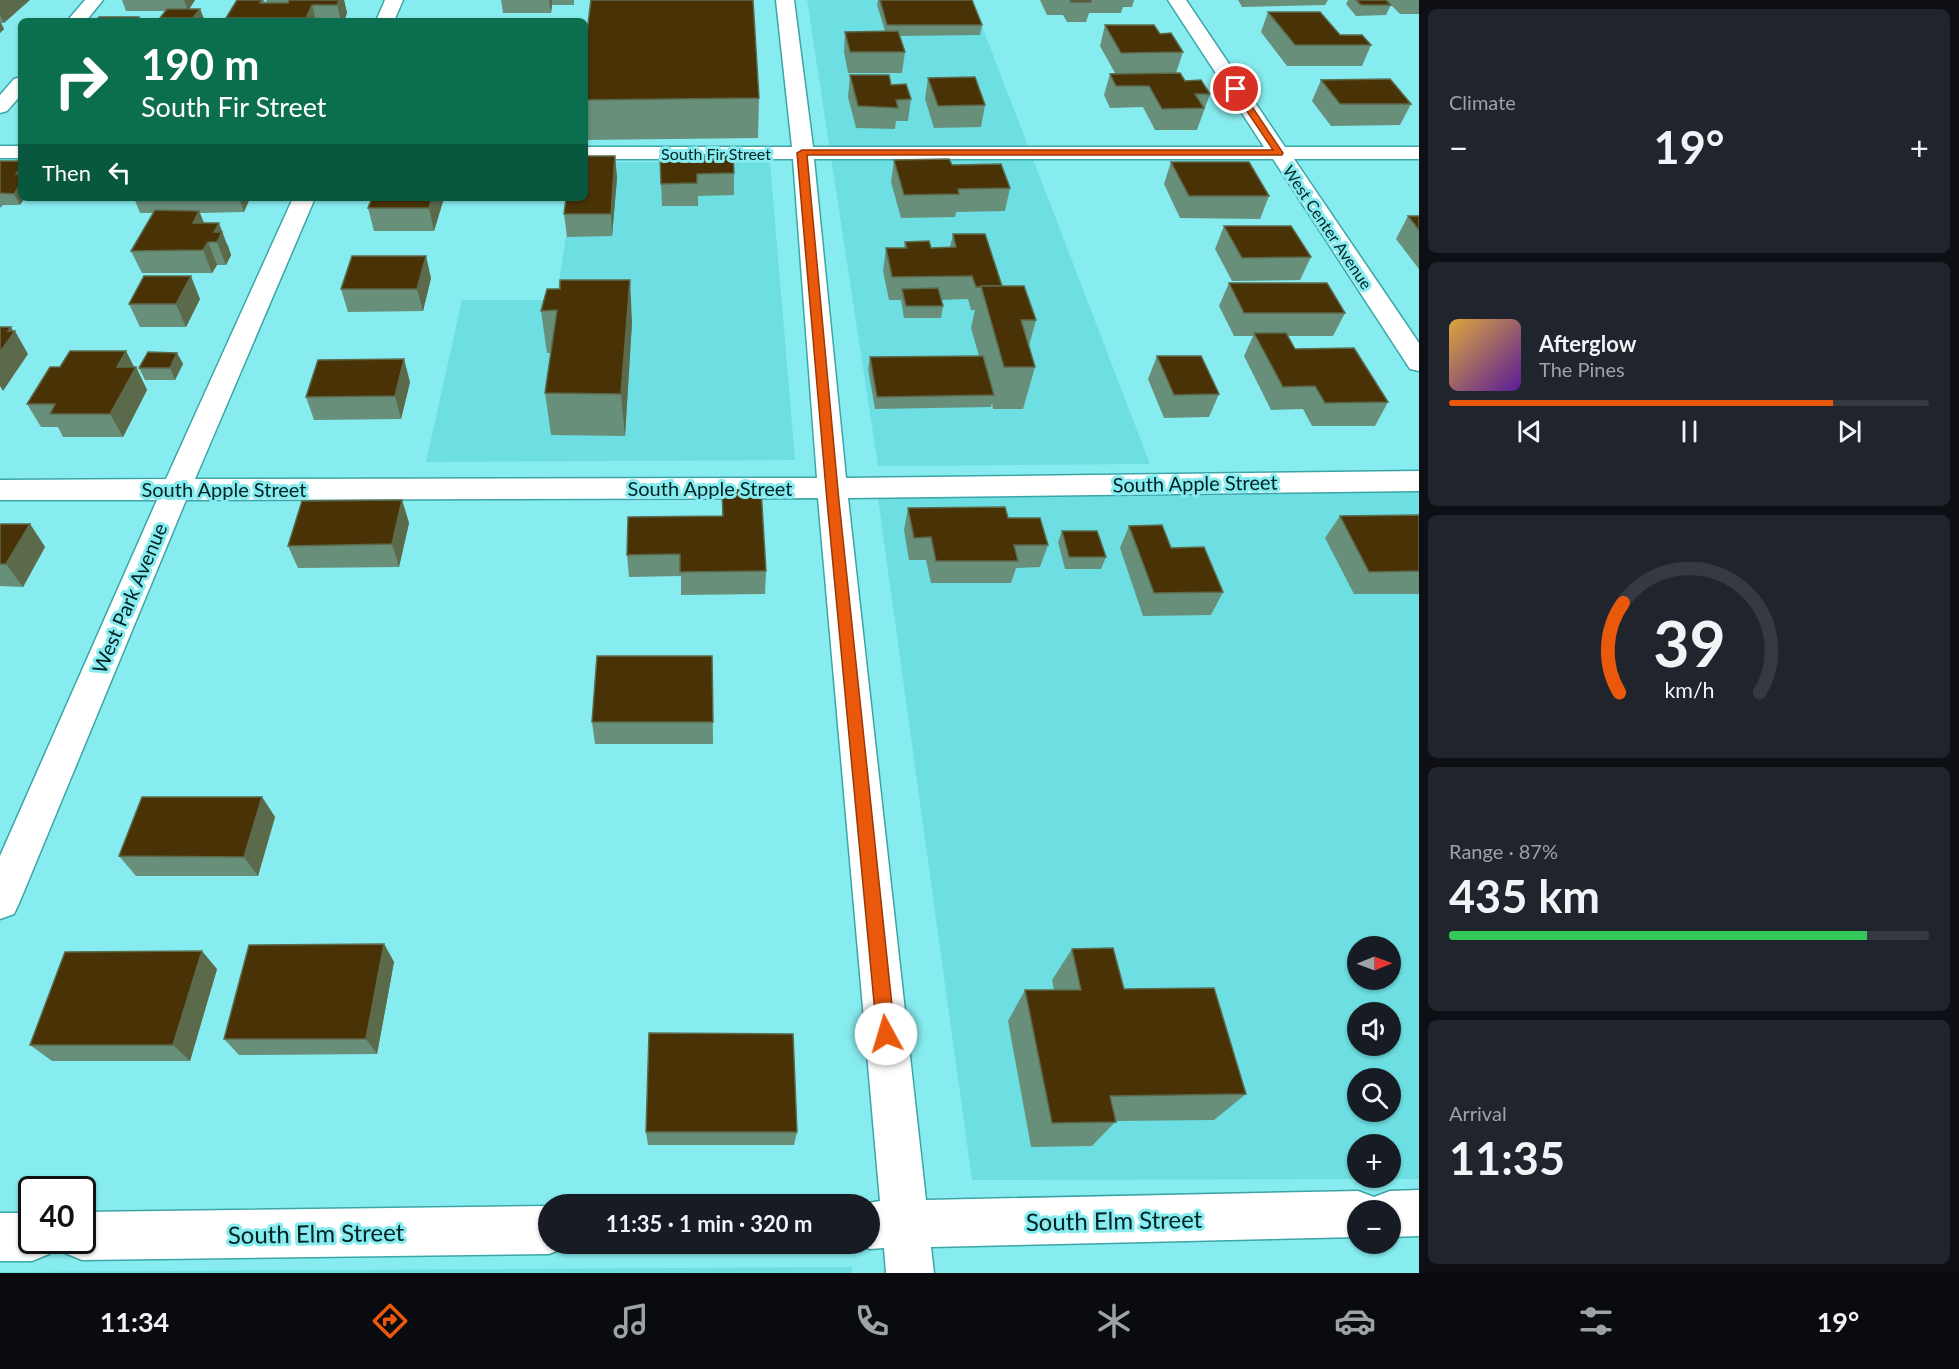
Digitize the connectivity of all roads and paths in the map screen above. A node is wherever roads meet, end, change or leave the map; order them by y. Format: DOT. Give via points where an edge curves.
graph roads {
  1 [pos="94,0"];
  2 [pos="394,0"];
  3 [pos="785,0"];
  4 [pos="1177,0"];
  5 [pos="79,18"];
  6 [pos="386,18"];
  7 [pos="18,86"];
  8 [pos="0,107"];
  9 [pos="0,152"];
  10 [pos="18,152"];
  11 [pos="588,153"];
  12 [pos="802,153"];
  13 [pos="1279,153"];
  14 [pos="1419,153"];
  15 [pos="302,201"];
  16 [pos="1419,363"];
  17 [pos="1419,481"];
  18 [pos="832,488"];
  19 [pos="176,489"];
  20 [pos="0,490"];
  21 [pos="0,901"];
  22 [pos="1419,1213"];
  23 [pos="1347,1214"];
  24 [pos="1401,1214"];
  25 [pos="887,1225"];
  26 [pos="538,1230"];
  27 [pos="96,1236"];
  28 [pos="0,1237"];
  29 [pos="18,1237"];
  30 [pos="910,1273"];
  1 -- 5 [label="street"];
  2 -- 6 [label="street"];
  3 -- 12 [label="street"];
  4 -- 13 [label="street, West Center Avenue"];
  7 -- 8 [label="street"];
  9 -- 10 [label="street"];
  11 -- 12 [label="street, South Fir Street"];
  12 -- 13 [label="street, South Fir Street"];
  12 -- 18 [label="street"];
  13 -- 14 [label="street, South Fir Street"];
  13 -- 16 [label="street, West Center Avenue"];
  15 -- 19 [label="street, West Park Avenue"];
  17 -- 18 [label="street, South Apple Street"];
  18 -- 19 [label="street, South Apple Street"];
  18 -- 25 [label="street"];
  19 -- 20 [label="street, South Apple Street"];
  19 -- 21 [label="street, West Park Avenue"];
  22 -- 24 [label="street"];
  23 -- 25 [label="street, South Elm Street"];
  25 -- 30 [label="street"];
  26 -- 27 [label="street, South Elm Street"];
  28 -- 29 [label="street"];
}
